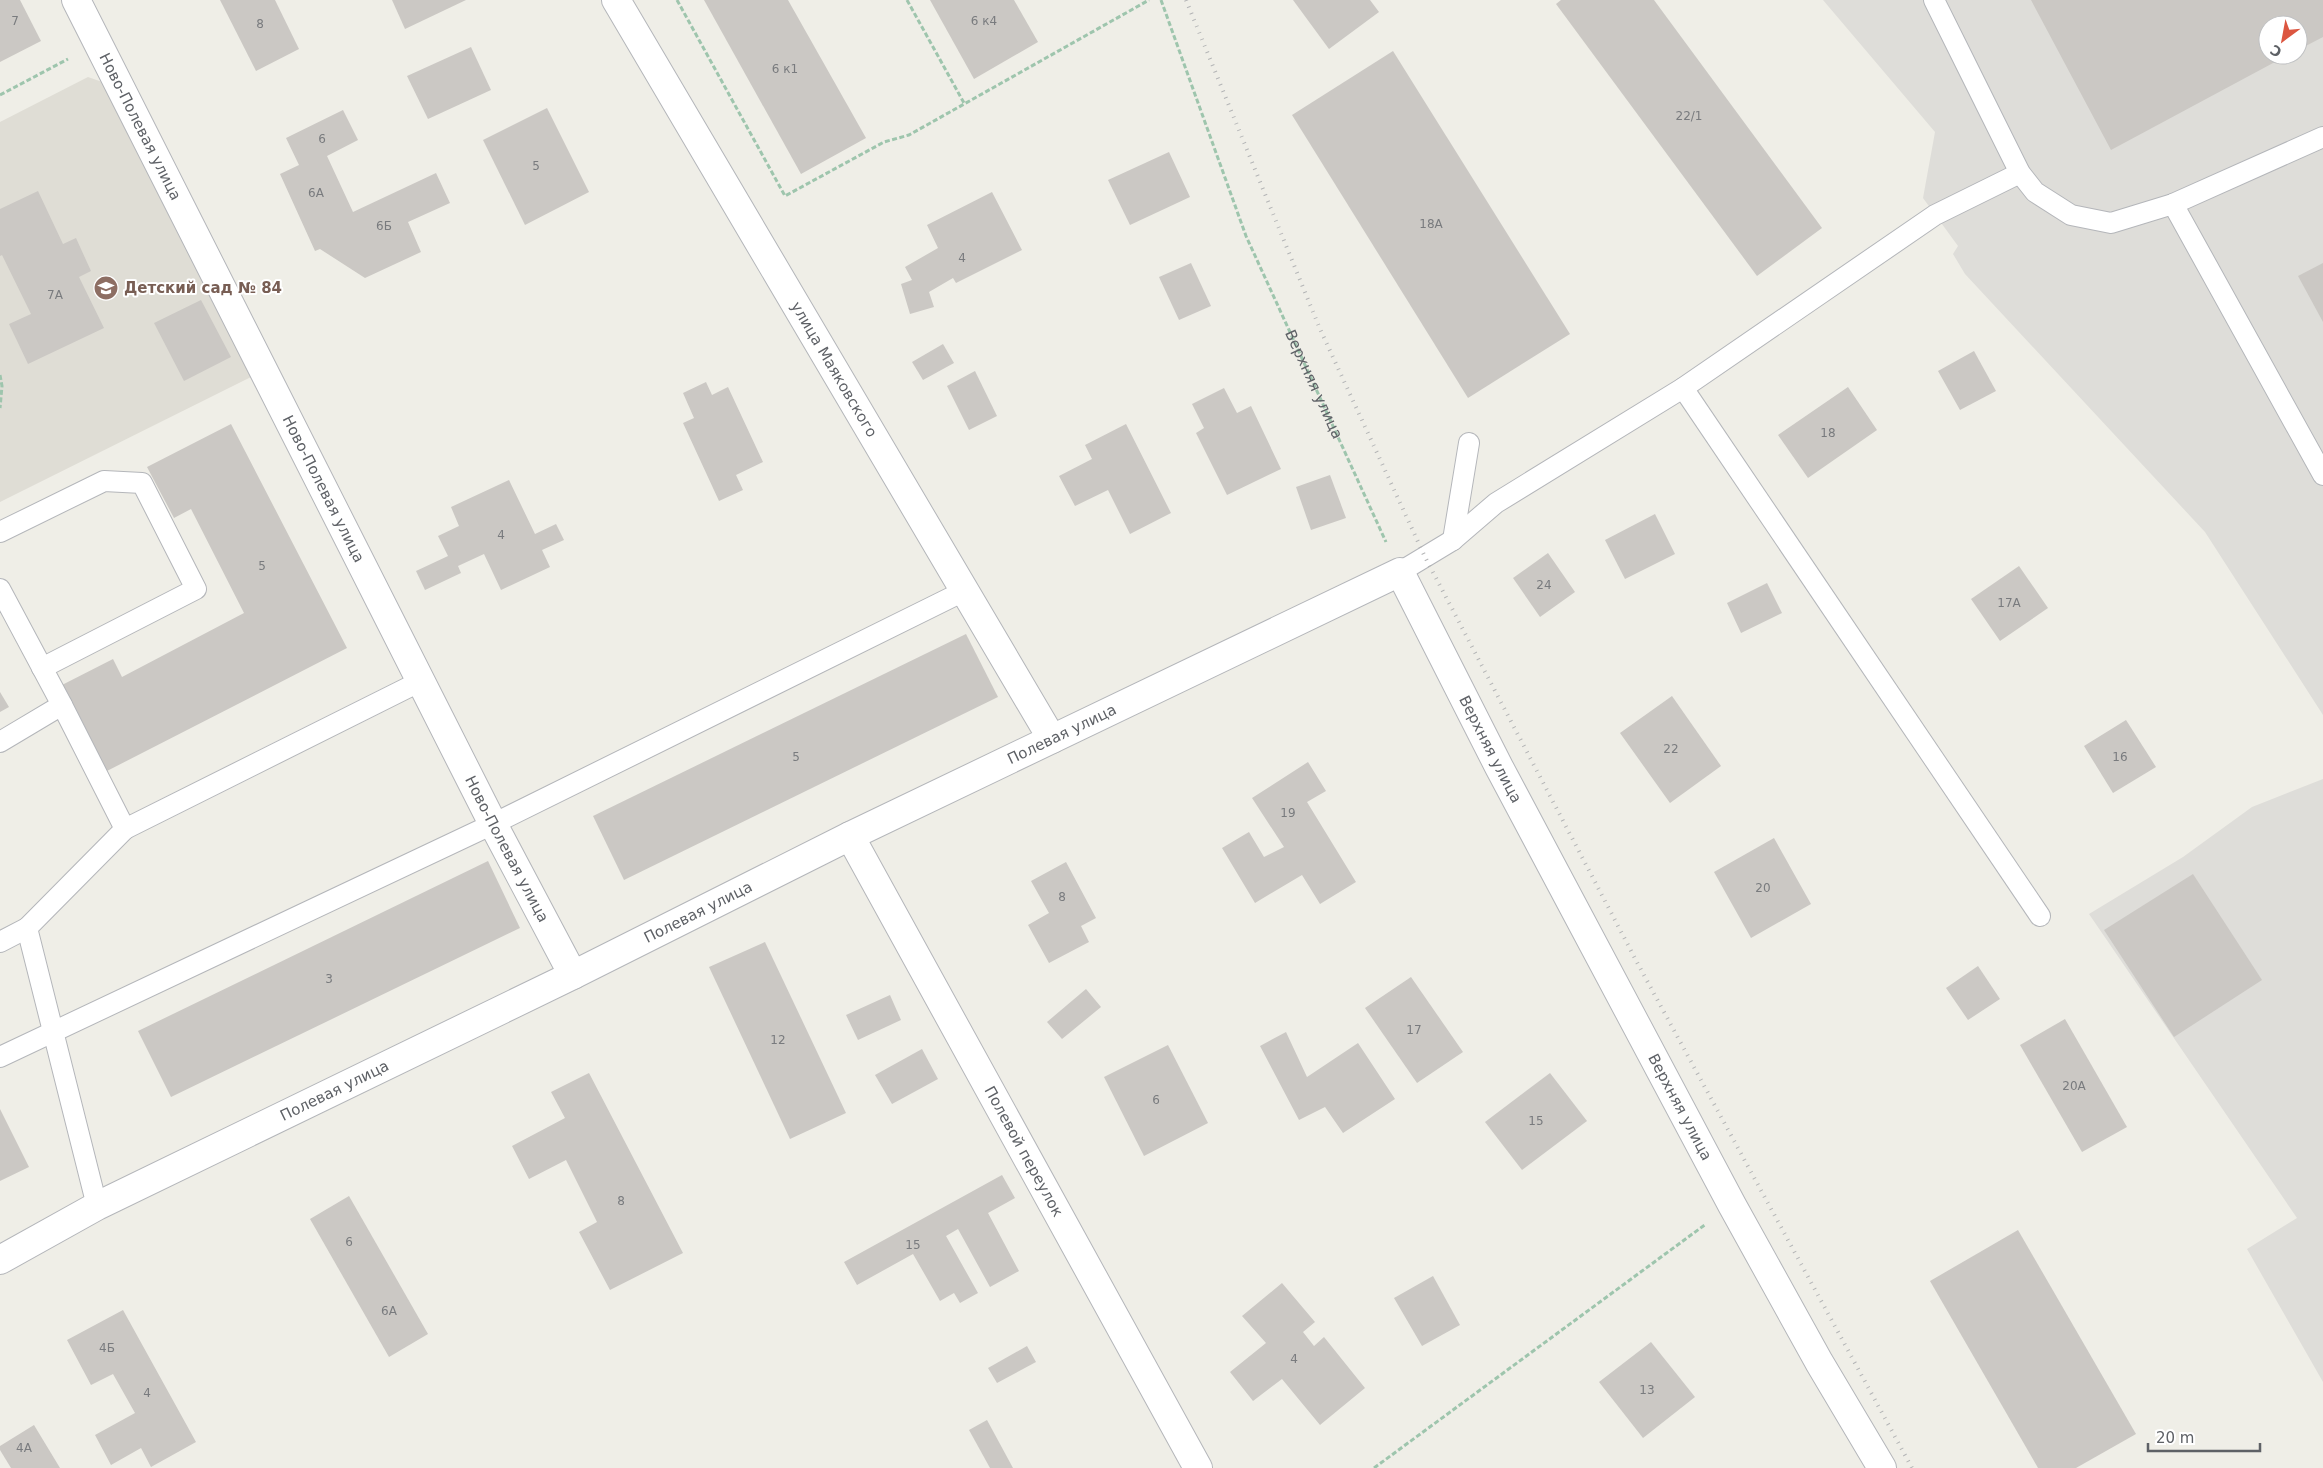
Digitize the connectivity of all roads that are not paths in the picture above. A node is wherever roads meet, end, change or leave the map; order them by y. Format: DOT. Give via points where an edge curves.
graph roads {
  1 [pos="76,0"];
  2 [pos="1934,0"];
  3 [pos="620,1"];
  4 [pos="2323,137"];
  5 [pos="2020,173"];
  6 [pos="2173,204"];
  7 [pos="1683,388"];
  8 [pos="1469,443"];
  9 [pos="2323,475"];
  10 [pos="0,532"];
  11 [pos="1453,540"];
  12 [pos="1400,572"];
  13 [pos="0,589"];
  14 [pos="964,591"];
  15 [pos="42,668"];
  16 [pos="421,681"];
  17 [pos="62,705"];
  18 [pos="1052,739"];
  19 [pos="0,742"];
  20 [pos="493,824"];
  21 [pos="125,829"];
  22 [pos="850,836"];
  23 [pos="2040,916"];
  24 [pos="27,928"];
  25 [pos="0,942"];
  26 [pos="573,975"];
  27 [pos="52,1032"];
  28 [pos="0,1057"];
  29 [pos="97,1206"];
  30 [pos="0,1260"];
  31 [pos="1198,1468"];
  32 [pos="1882,1468"];
  1 -- 16 [label="street, Ново-Полевая улица"];
  2 -- 5 [label="lane"];
  3 -- 14 [label="street, улица Маяковского"];
  4 -- 6 [label="lane"];
  5 -- 6 [label="lane" via="2035,192 2071,215 2111,223"];
  5 -- 7 [label="lane" via="1935,215"];
  6 -- 9 [label="lane"];
  7 -- 11 [label="lane" via="1496,503"];
  7 -- 23 [label="lane"];
  8 -- 11 [label="lane"];
  10 -- 15 [label="lane" via="104,481 142,484 196,589"];
  11 -- 12 [label="lane"];
  12 -- 18 [label="street, Полевая улица"];
  12 -- 32 [label="street, Верхняя улица" via="1499,767 1732,1204 1818,1362"];
  13 -- 15 [label="lane"];
  14 -- 18 [label="street, улица Маяковского"];
  14 -- 20 [label="lane"];
  15 -- 17 [label="lane"];
  16 -- 20 [label="street, Ново-Полевая улица"];
  16 -- 21 [label="lane"];
  17 -- 19 [label="lane"];
  17 -- 21 [label="lane"];
  18 -- 22 [label="street, Полевая улица"];
  20 -- 26 [label="street, Ново-Полевая улица"];
  20 -- 27 [label="lane"];
  21 -- 24 [label="lane"];
  22 -- 26 [label="street, Полевая улица"];
  22 -- 31 [label="street, Полевой переулок"];
  24 -- 25 [label="lane"];
  24 -- 27 [label="lane"];
  26 -- 29 [label="street, Полевая улица"];
  27 -- 28 [label="lane"];
  27 -- 29 [label="lane"];
  29 -- 30 [label="street, Полевая улица"];
}
